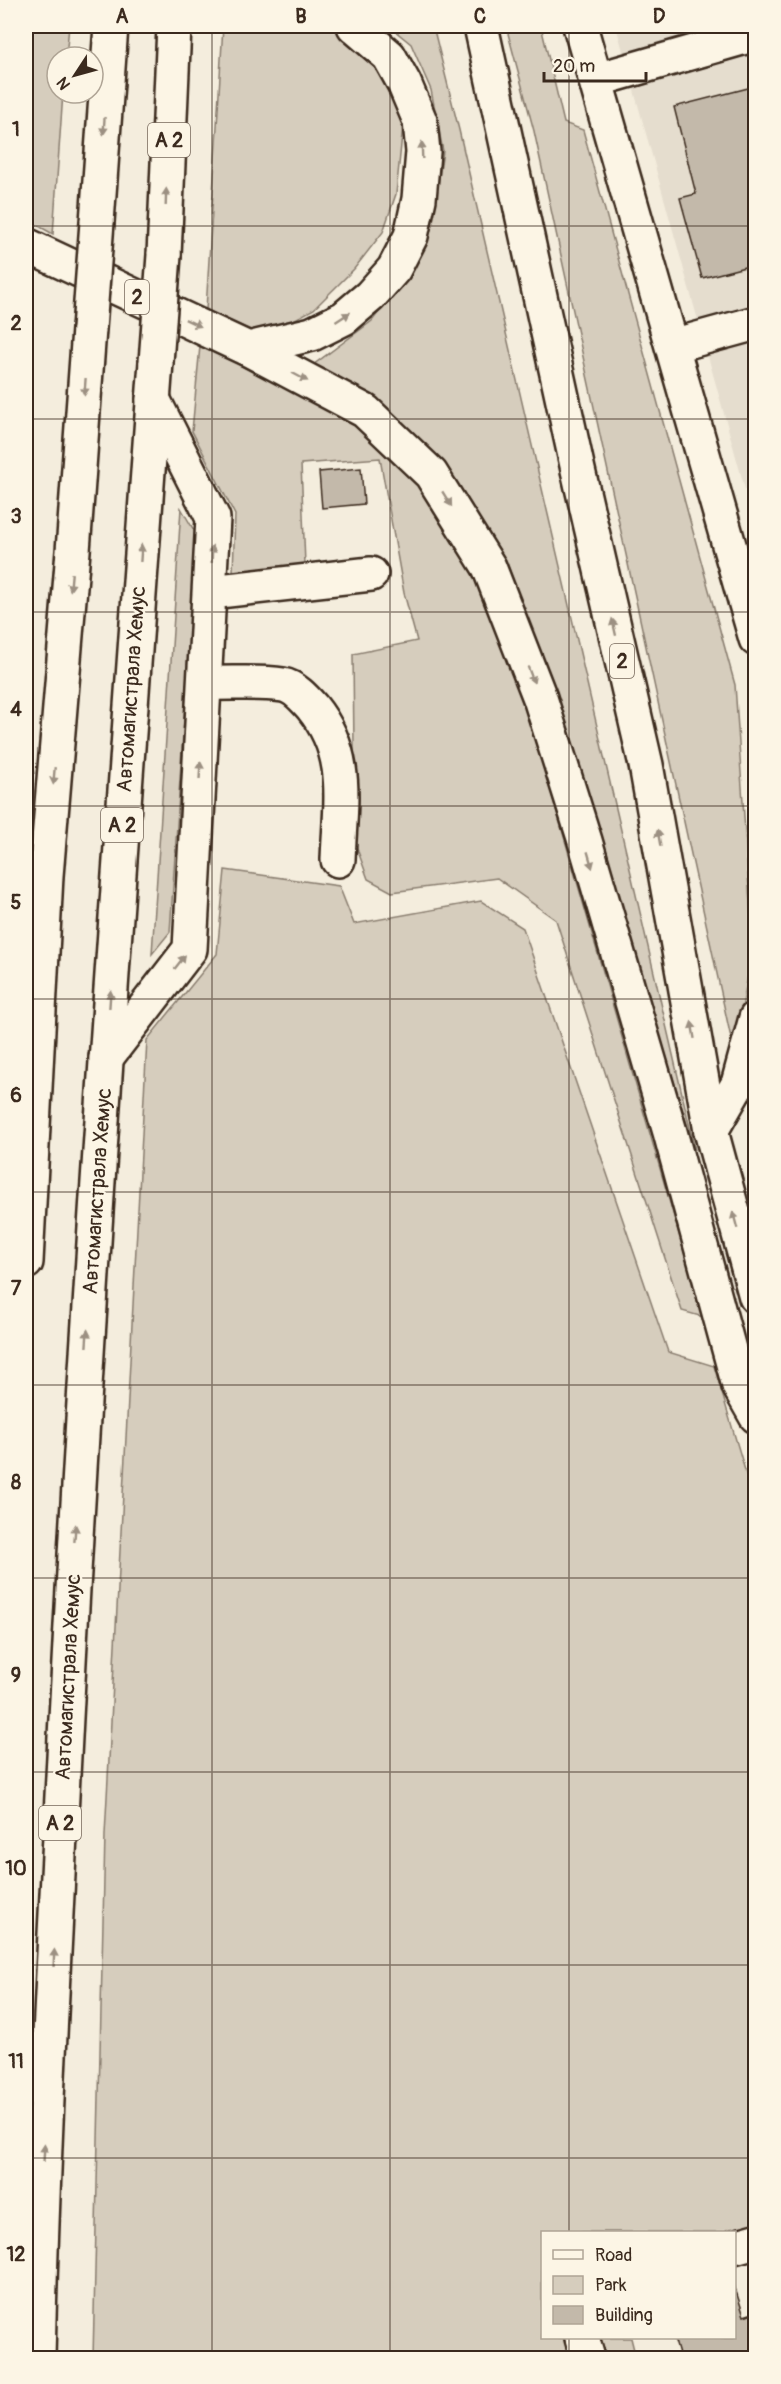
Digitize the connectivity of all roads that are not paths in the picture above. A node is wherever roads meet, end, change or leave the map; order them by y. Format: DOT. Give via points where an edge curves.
graph roads {
  1 [pos="111,26"];
  2 [pos="174,26"];
  3 [pos="354,26"];
  4 [pos="481,26"];
  5 [pos="580,26"];
  6 [pos="756,34"];
  7 [pos="596,80"];
  8 [pos="26,245"];
  9 [pos="756,323"];
  10 [pos="672,346"];
  11 [pos="248,349"];
  12 [pos="153,399"];
  13 [pos="371,574"];
  14 [pos="210,592"];
  15 [pos="756,639"];
  16 [pos="205,683"];
  17 [pos="338,860"];
  18 [pos="42,953"];
  19 [pos="26,982"];
  20 [pos="756,1018"];
  21 [pos="106,1058"];
  22 [pos="711,1131"];
  23 [pos="26,1262"];
  24 [pos="756,1297"];
  25 [pos="756,1416"];
  26 [pos="756,2241"];
  27 [pos="736,2247"];
  28 [pos="583,2339"];
  29 [pos="38,2358"];
  30 [pos="588,2358"];
  1 -- 18 [label="main road, one-way, bridge"];
  12 -- 2 [label="main road, Автомагистрала Хемус / A 2, one-way, bridge"];
  11 -- 3 [label="main road, one-way" via="312,334 344,318 394,269 411,236 423,152 420,121 389,56"];
  22 -- 4 [label="main road, 2, one-way" via="646,765"];
  5 -- 7 [label="main road"];
  6 -- 7 [label="main road"];
  7 -- 10 [label="main road"];
  8 -- 11 [label="main road, 2, one-way"];
  9 -- 10 [label="main road"];
  10 -- 15 [label="main road"];
  11 -- 25 [label="main road, 2, one-way" via="365,411 431,474 489,567 543,709 585,841 739,1386"];
  14 -- 12 [label="main road, one-way" via="213,518"];
  21 -- 12 [label="main road, Автомагистрала Хемус / A 2, one-way"];
  13 -- 14 [label="main road"];
  14 -- 16 [label="main road"];
  16 -- 17 [label="main road" via="285,686 305,699 323,721 335,744 341,774"];
  21 -- 16 [label="main road, one-way" via="190,950"];
  18 -- 19 [label="main road"];
  18 -- 23 [label="main road"];
  20 -- 22 [label="main road" via="738,1084"];
  29 -- 21 [label="main road, Автомагистрала Хемус / A 2, one-way" via="72,1575"];
  24 -- 22 [label="main road, 2, one-way"];
  26 -- 27 [label="main road"];
  28 -- 30 [label="main road"];
}
